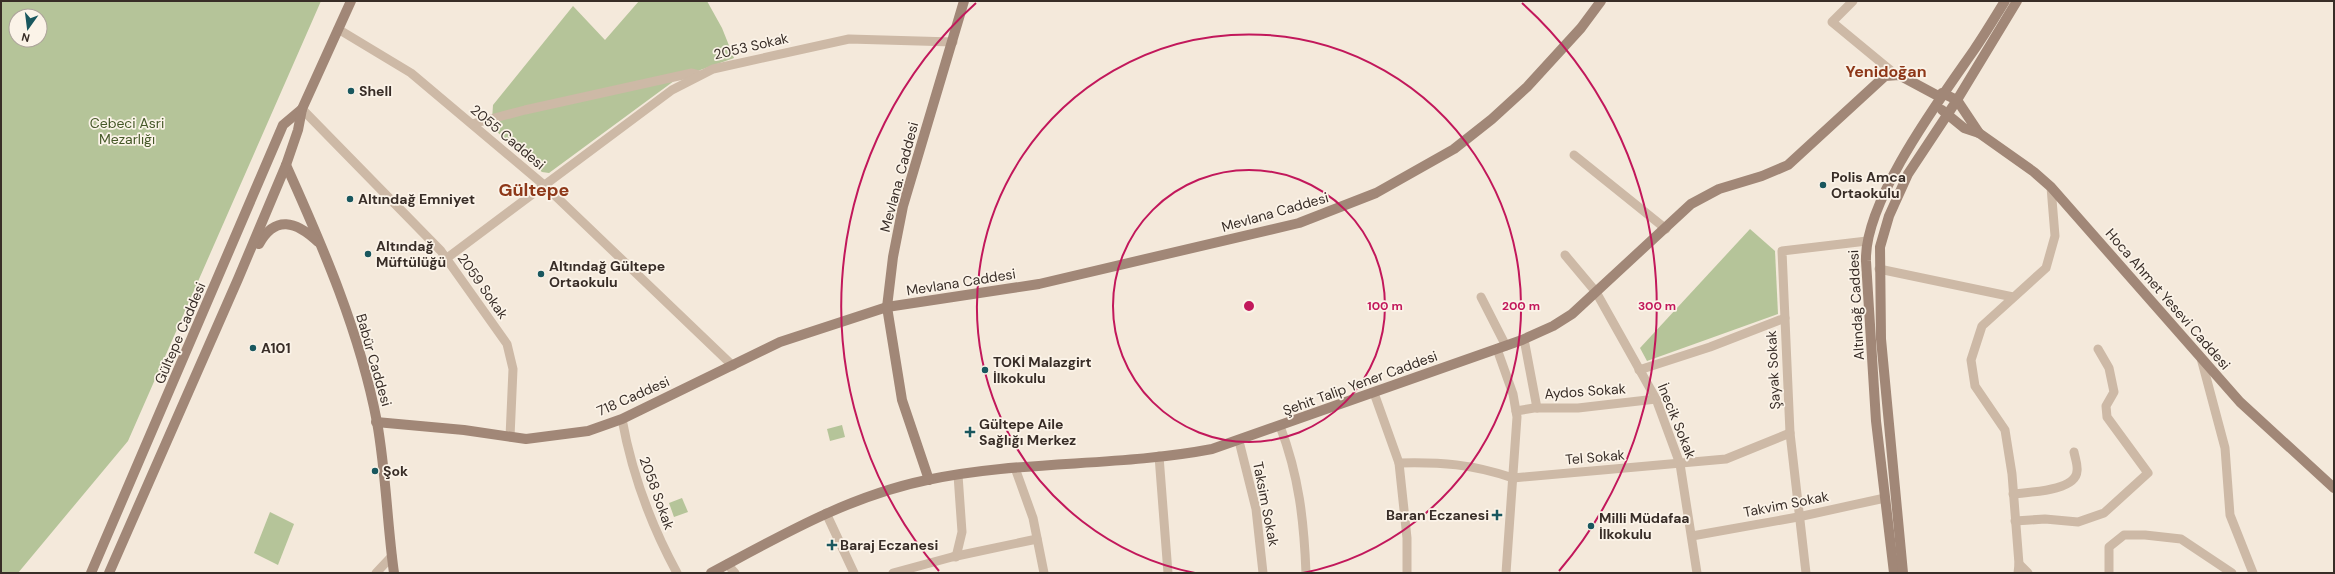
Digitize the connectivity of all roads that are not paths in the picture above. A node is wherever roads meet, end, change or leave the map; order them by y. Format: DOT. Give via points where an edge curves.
graph roads {
  1 [pos="351,1"];
  2 [pos="964,1"];
  3 [pos="1600,1"];
  4 [pos="1853,1"];
  5 [pos="2005,1"];
  6 [pos="2017,1"];
  7 [pos="338,30"];
  8 [pos="953,42"];
  9 [pos="1895,74"];
  10 [pos="700,75"];
  11 [pos="1940,98"];
  12 [pos="1957,100"];
  13 [pos="302,110"];
  14 [pos="1947,114"];
  15 [pos="472,124"];
  16 [pos="1979,132"];
  17 [pos="1574,155"];
  18 [pos="286,165"];
  19 [pos="544,185"];
  20 [pos="2051,187"];
  21 [pos="1666,229"];
  22 [pos="1868,241"];
  23 [pos="319,244"];
  24 [pos="251,249"];
  25 [pos="1565,256"];
  26 [pos="447,258"];
  27 [pos="1879,268"];
  28 [pos="1596,292"];
  29 [pos="1481,297"];
  30 [pos="2013,297"];
  31 [pos="887,308"];
  32 [pos="1785,318"];
  33 [pos="1524,339"];
  34 [pos="1502,347"];
  35 [pos="2098,349"];
  36 [pos="2201,358"];
  37 [pos="733,366"];
  38 [pos="1639,370"];
  39 [pos="1374,393"];
  40 [pos="1656,399"];
  41 [pos="1536,408"];
  42 [pos="1516,411"];
  43 [pos="622,419"];
  44 [pos="376,422"];
  45 [pos="1280,426"];
  46 [pos="1790,432"];
  47 [pos="510,437"];
  48 [pos="1239,441"];
  49 [pos="2074,452"];
  50 [pos="1159,456"];
  51 [pos="1399,463"];
  52 [pos="1680,464"];
  53 [pos="1015,468"];
  54 [pos="958,475"];
  55 [pos="1513,478"];
  56 [pos="929,480"];
  57 [pos="2334,488"];
  58 [pos="2013,494"];
  59 [pos="1885,498"];
  60 [pos="826,513"];
  61 [pos="1798,517"];
  62 [pos="2016,521"];
  63 [pos="1692,536"];
  64 [pos="1037,539"];
  65 [pos="392,556"];
  66 [pos="956,557"];
  67 [pos="727,564"];
  68 [pos="2019,568"];
  69 [pos="91,573"];
  70 [pos="109,573"];
  71 [pos="376,573"];
  72 [pos="394,573"];
  73 [pos="677,573"];
  74 [pos="711,573"];
  75 [pos="735,573"];
  76 [pos="854,573"];
  77 [pos="893,573"];
  78 [pos="1044,573"];
  79 [pos="1168,573"];
  80 [pos="1262,573"];
  81 [pos="1306,573"];
  82 [pos="1407,573"];
  83 [pos="1506,573"];
  84 [pos="1697,573"];
  85 [pos="1806,573"];
  86 [pos="1894,573"];
  87 [pos="1903,573"];
  88 [pos="2028,573"];
  89 [pos="2109,573"];
  90 [pos="2232,573"];
  91 [pos="2253,573"];
  1 -- 7 [label="street, Gültepe Caddesi"];
  2 -- 8 [label="street, Mevlana. Caddesi"];
  3 -- 31 [label="street, Mevlana Caddesi" via="1573,37 1527,87 1492,119 1454,149 1412,175 1364,199 1276,229 1103,270 1008,290"];
  4 -- 9 [label="street" via="1832,22"];
  5 -- 11 [label="street, Altındağ Caddesi" via="1974,51"];
  6 -- 12 [label="street, Altındağ Caddesi"];
  7 -- 13 [label="street, Gültepe Caddesi"];
  7 -- 15 [label="street, 2055 Caddesi" via="411,73"];
  8 -- 10 [label="street, 2053 Sokak" via="849,39 712,69"];
  8 -- 31 [label="street, Mevlana. Caddesi" via="903,206"];
  9 -- 11 [label="street" via="1908,78"];
  9 -- 21 [label="street, Şehit Talip Yener Caddesi" via="1885,76 1788,165 1775,172 1708,194 1692,204"];
  10 -- 15 [label="street" via="686,74"];
  10 -- 19 [label="street, 2053 Sokak" via="672,90"];
  11 -- 12 [label="street"];
  11 -- 14 [label="street, Hoca Ahmet Yesevi Caddesi"];
  11 -- 22 [label="street, Altındağ Caddesi" via="1882,199"];
  12 -- 14 [label="street, Altındağ Caddesi"];
  12 -- 16 [label="street, Hoca Ahmet Yesevi Caddesi"];
  13 -- 18 [label="street, Gültepe Caddesi"];
  13 -- 26 [label="street, 2059 Sokak"];
  13 -- 69 [label="street, Gültepe Caddesi" via="283,125"];
  14 -- 16 [label="street, Hoca Ahmet Yesevi Caddesi" via="1964,128"];
  14 -- 27 [label="street, Altındağ Caddesi" via="1918,156 1898,193 1882,237"];
  15 -- 19 [label="street, 2055 Caddesi"];
  16 -- 20 [label="street, Hoca Ahmet Yesevi Caddesi"];
  17 -- 21 [label="street"];
  18 -- 23 [label="street, Babür Caddesi"];
  18 -- 24 [label="street, Gültepe Caddesi"];
  19 -- 26 [label="street, 2053 Sokak"];
  19 -- 37 [label="street, 2055 Caddesi"];
  20 -- 30 [label="street" via="2055,236 2046,268"];
  20 -- 36 [label="street, Hoca Ahmet Yesevi Caddesi"];
  21 -- 28 [label="street, Şehit Talip Yener Caddesi"];
  22 -- 32 [label="street, Şayak Sokak" via="1782,251"];
  22 -- 59 [label="street, Altındağ Caddesi" via="1866,253 1876,421"];
  23 -- 24 [label="street" via="299,228 290,224 277,224 264,234 257,248"];
  23 -- 44 [label="street, Babür Caddesi" via="354,336"];
  24 -- 70 [label="street, Gültepe Caddesi"];
  25 -- 28 [label="street, İnecik Sokak"];
  26 -- 47 [label="street, 2059 Sokak" via="507,344 514,369"];
  27 -- 30 [label="street"];
  27 -- 87 [label="street, Altındağ Caddesi" via="1881,339"];
  28 -- 33 [label="street, Şehit Talip Yener Caddesi" via="1563,320"];
  28 -- 38 [label="street, İnecik Sokak"];
  29 -- 34 [label="street"];
  30 -- 58 [label="street" via="1982,326 1971,360 1975,386 2005,430"];
  31 -- 37 [label="street, 718 Caddesi" via="780,342"];
  31 -- 56 [label="street, Mevlana. Caddesi" via="902,400"];
  32 -- 38 [label="street" via="1710,347"];
  32 -- 46 [label="street, Şayak Sokak"];
  33 -- 34 [label="street, Şehit Talip Yener Caddesi"];
  33 -- 41 [label="street"];
  34 -- 39 [label="street, Şehit Talip Yener Caddesi"];
  34 -- 42 [label="street"];
  35 -- 62 [label="street" via="2109,368 2114,392 2106,406 2107,417 2148,473 2104,513 2078,522 2045,519"];
  36 -- 57 [label="street, Hoca Ahmet Yesevi Caddesi" via="2240,402"];
  36 -- 91 [label="street" via="2226,448 2230,515"];
  37 -- 43 [label="street, 718 Caddesi"];
  38 -- 40 [label="street, İnecik Sokak"];
  39 -- 45 [label="street, Şehit Talip Yener Caddesi"];
  39 -- 51 [label="street"];
  40 -- 41 [label="street, Aydos Sokak" via="1578,408"];
  40 -- 52 [label="street, İnecik Sokak"];
  41 -- 42 [label="street, Aydos Sokak"];
  42 -- 55 [label="street"];
  43 -- 47 [label="street, 718 Caddesi" via="588,431 526,439"];
  43 -- 73 [label="street, 2058 Sokak" via="631,464 654,530"];
  44 -- 47 [label="street, 718 Caddesi"];
  44 -- 65 [label="street, Babür Caddesi"];
  45 -- 48 [label="street, Şehit Talip Yener Caddesi"];
  45 -- 81 [label="street" via="1293,460 1305,531"];
  46 -- 52 [label="street, Tel Sokak" via="1726,459"];
  46 -- 61 [label="street, Şayak Sokak"];
  48 -- 50 [label="street, Şehit Talip Yener Caddesi" via="1212,449"];
  48 -- 80 [label="street, Taksim Sokak" via="1256,509"];
  49 -- 58 [label="street" via="2077,472 2072,483"];
  50 -- 53 [label="street, Şehit Talip Yener Caddesi"];
  50 -- 79 [label="street"];
  51 -- 55 [label="street, Tel Sokak" via="1440,462 1486,469"];
  51 -- 82 [label="street" via="1407,538"];
  52 -- 55 [label="street, Tel Sokak"];
  52 -- 63 [label="street, İnecik Sokak"];
  53 -- 54 [label="street, Şehit Talip Yener Caddesi"];
  53 -- 64 [label="street" via="1033,518"];
  54 -- 56 [label="street, Şehit Talip Yener Caddesi"];
  54 -- 66 [label="street" via="962,532"];
  55 -- 83 [label="street"];
  56 -- 60 [label="street, Şehit Talip Yener Caddesi" via="860,500"];
  58 -- 62 [label="street"];
  59 -- 61 [label="street, Takvim Sokak"];
  59 -- 86 [label="street, Altındağ Caddesi"];
  60 -- 67 [label="street, Şehit Talip Yener Caddesi"];
  60 -- 76 [label="street"];
  61 -- 63 [label="street, Takvim Sokak"];
  61 -- 85 [label="street, Şayak Sokak"];
  62 -- 68 [label="street"];
  63 -- 84 [label="street, İnecik Sokak"];
  64 -- 66 [label="street"];
  64 -- 78 [label="street"];
  65 -- 71 [label="street"];
  65 -- 72 [label="street, Babür Caddesi"];
  66 -- 77 [label="street"];
  67 -- 74 [label="street, Şehit Talip Yener Caddesi"];
  67 -- 75 [label="street"];
  68 -- 88 [label="street"];
  89 -- 90 [label="street" via="2109,547 2124,535 2145,534 2181,539"];
}
